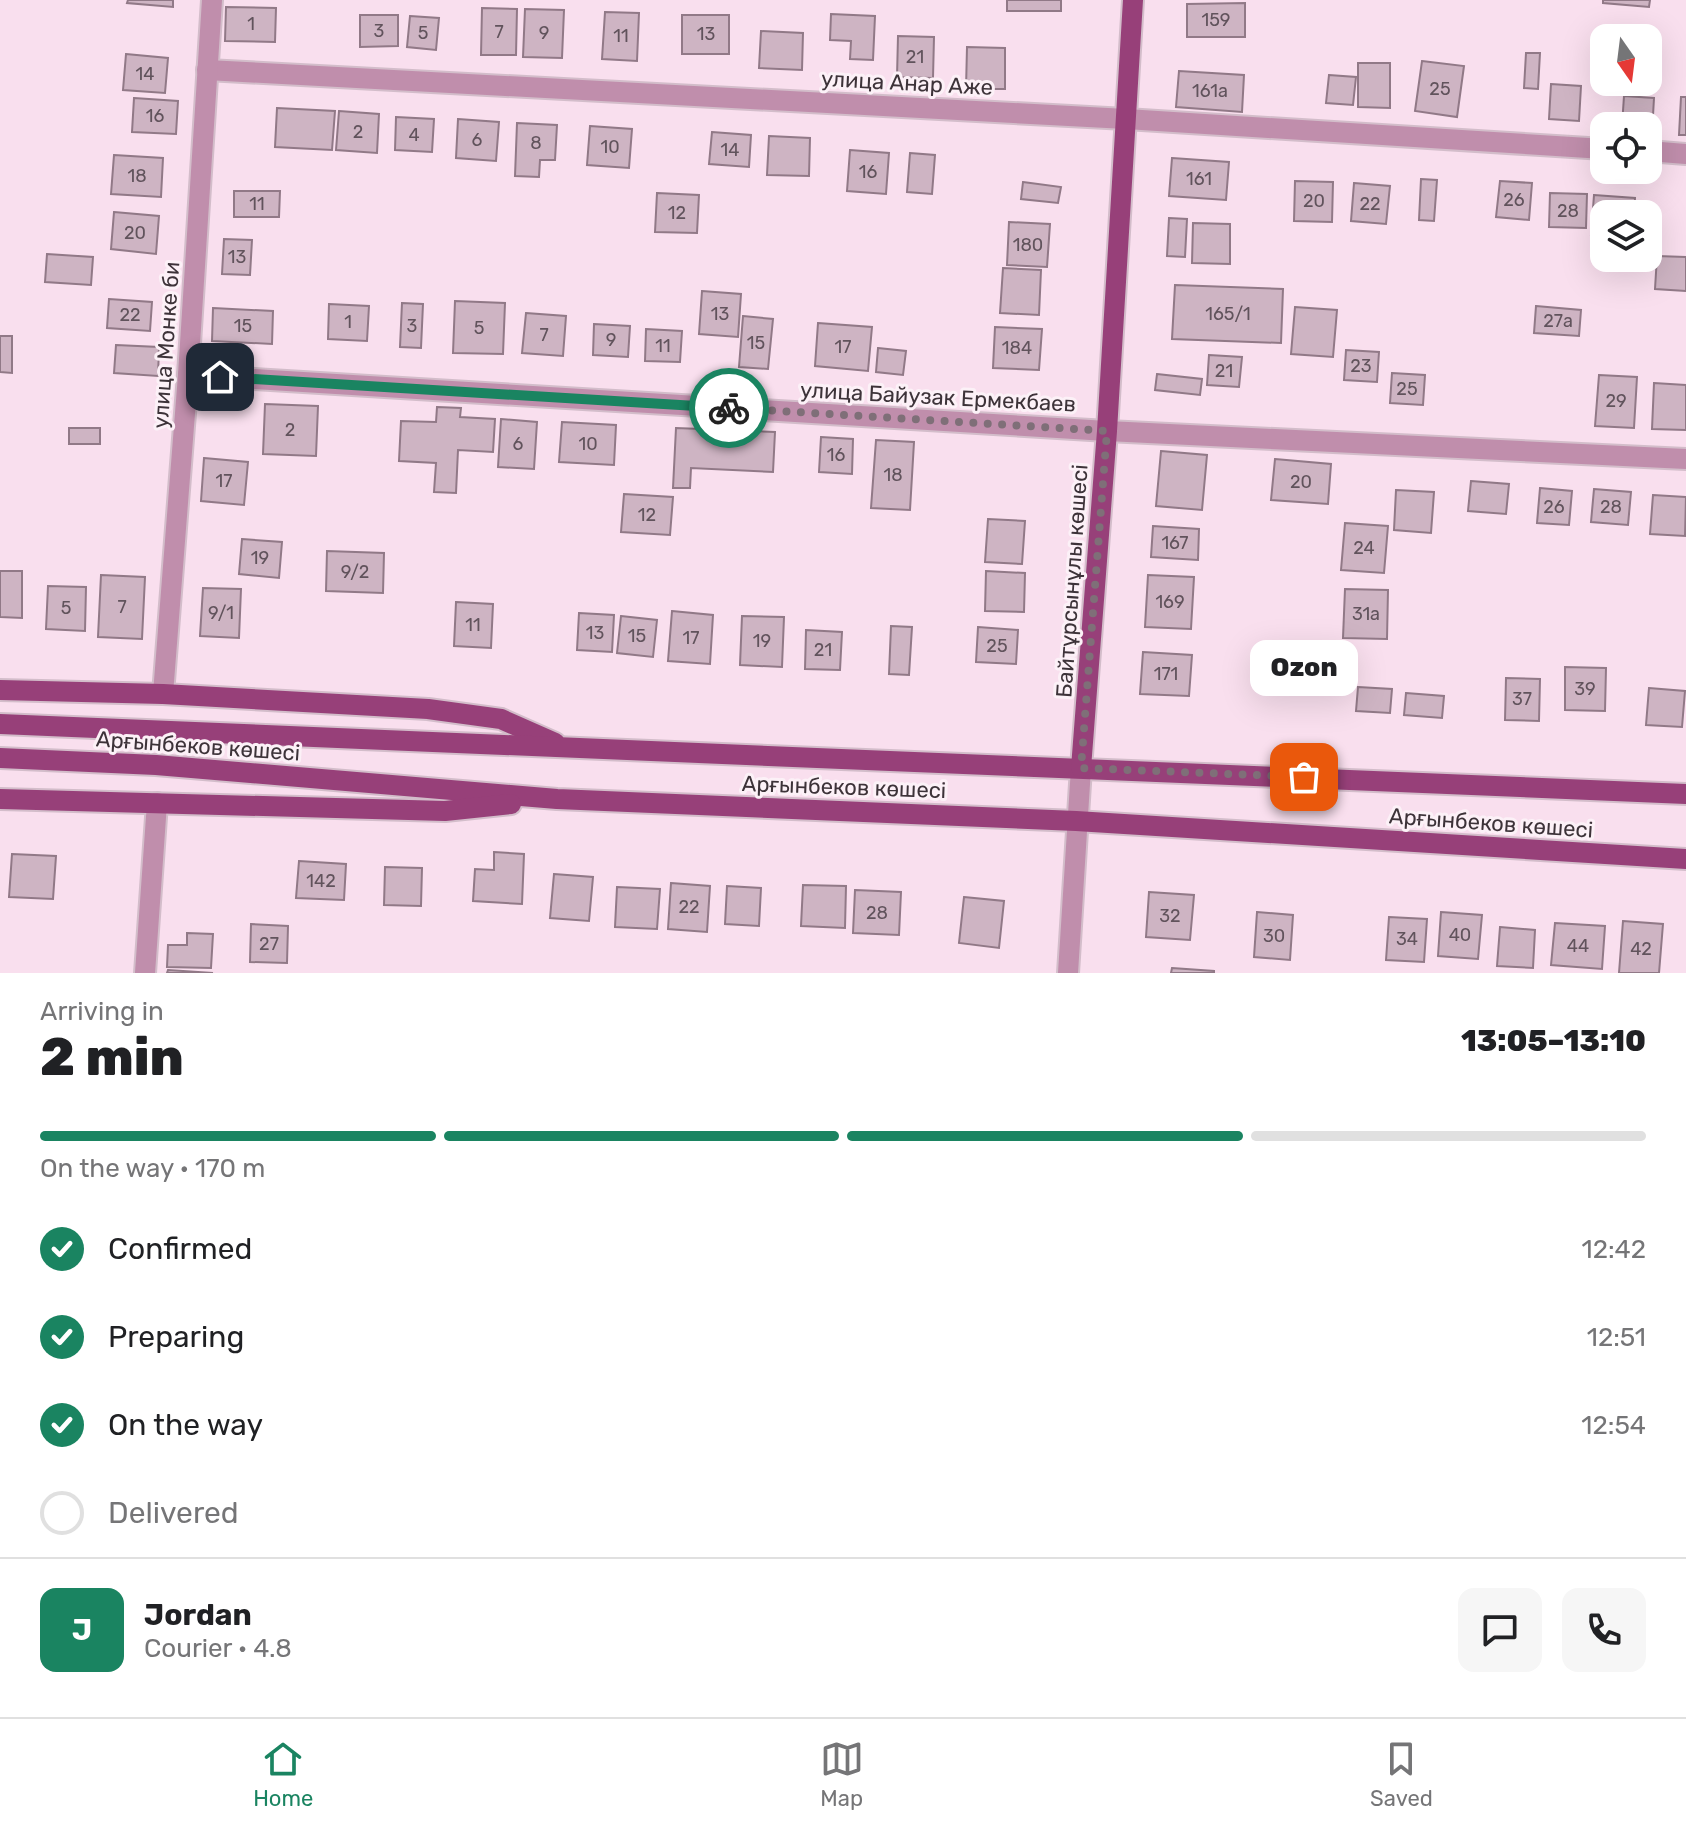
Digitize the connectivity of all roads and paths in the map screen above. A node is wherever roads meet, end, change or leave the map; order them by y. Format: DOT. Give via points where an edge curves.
graph roads {
  1 [pos="212,0"];
  2 [pos="1133,0"];
  3 [pos="207,70"];
  4 [pos="1126,119"];
  5 [pos="1590,148"];
  6 [pos="1662,152"];
  7 [pos="1686,154"];
  8 [pos="188,375"];
  9 [pos="1107,431"];
  10 [pos="1686,459"];
  11 [pos="0,690"];
  12 [pos="163,694"];
  13 [pos="0,724"];
  14 [pos="566,748"];
  15 [pos="0,758"];
  16 [pos="1081,768"];
  17 [pos="1686,794"];
  18 [pos="0,799"];
  19 [pos="557,799"];
  20 [pos="157,803"];
  21 [pos="1076,821"];
  22 [pos="1686,859"];
  23 [pos="145,973"];
  24 [pos="1068,973"];
  1 -- 3 [label="street, улица Монке би"];
  2 -- 4 [label="main road, Байтұрсынұлы көшесі"];
  3 -- 4 [label="street, улица Анар Аже"];
  3 -- 8 [label="street, улица Монке би"];
  4 -- 5 [label="street, улица Анар Аже"];
  4 -- 9 [label="main road, Байтұрсынұлы көшесі"];
  6 -- 7 [label="street"];
  8 -- 9 [label="street, улица Байузак Ермекбаев"];
  8 -- 12 [label="street, улица Монке би"];
  9 -- 10 [label="street, улица Байузак Ермекбаев"];
  9 -- 16 [label="main road, Байтұрсынұлы көшесі"];
  11 -- 12 [label="main road"];
  12 -- 14 [label="main road" via="428,709 501,719"];
  13 -- 14 [label="main road, Арғынбеков көшесі"];
  14 -- 16 [label="main road, Арғынбеков көшесі"];
  15 -- 19 [label="main road, Арғынбеков көшесі" via="156,765"];
  16 -- 17 [label="main road, Арғынбеков көшесі"];
  16 -- 21 [label="street, Байтұрсынұлы көшесі"];
  18 -- 20 [label="main road"];
  19 -- 20 [label="main road" via="445,811"];
  19 -- 21 [label="main road, Арғынбеков көшесі"];
  20 -- 23 [label="street"];
  21 -- 22 [label="main road, Арғынбеков көшесі"];
  21 -- 24 [label="street, Байтұрсынұлы көшесі"];
}
